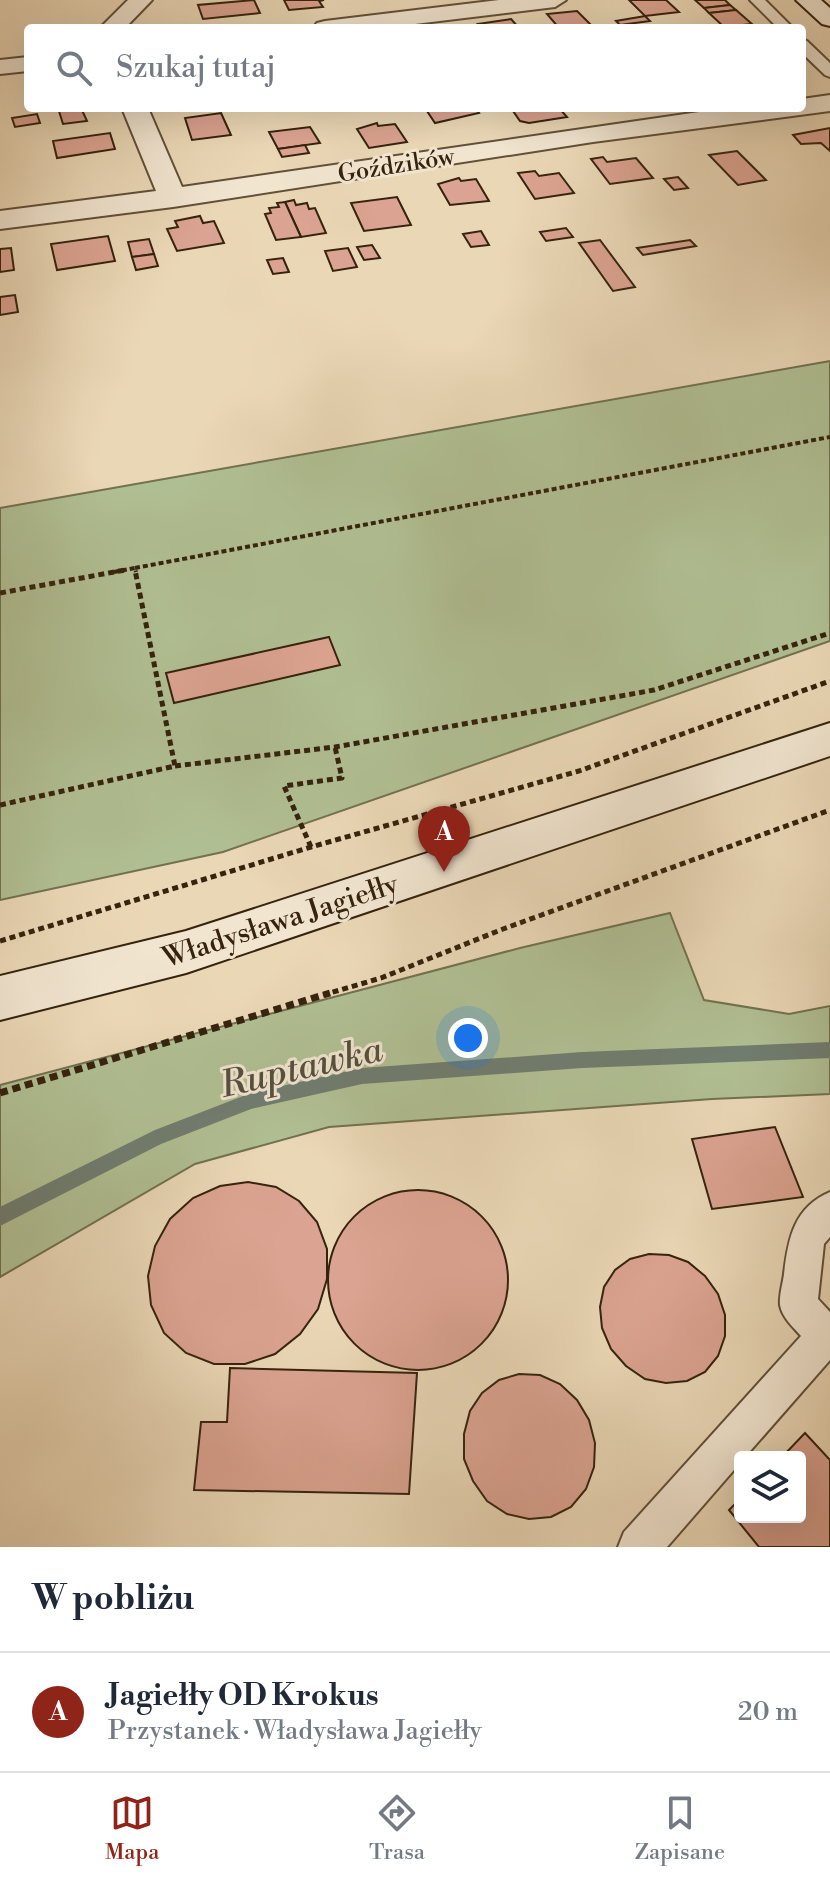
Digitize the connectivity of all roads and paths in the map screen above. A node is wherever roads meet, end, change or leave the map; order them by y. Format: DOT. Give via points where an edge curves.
graph roads {
  1 [pos="141,0"];
  2 [pos="555,0"];
  3 [pos="757,0"];
  4 [pos="807,0"];
  5 [pos="830,19"];
  6 [pos="116,24"];
  7 [pos="358,24"];
  8 [pos="782,24"];
  9 [pos="806,48"];
  10 [pos="24,64"];
  11 [pos="0,67"];
  12 [pos="830,72"];
  13 [pos="830,103"];
  14 [pos="806,106"];
  15 [pos="137,112"];
  16 [pos="757,112"];
  17 [pos="173,199"];
  18 [pos="0,220"];
  19 [pos="830,437"];
  20 [pos="135,568"];
  21 [pos="0,593"];
  22 [pos="830,633"];
  23 [pos="830,681"];
  24 [pos="335,747"];
  25 [pos="825,748"];
  26 [pos="175,766"];
  27 [pos="0,805"];
  28 [pos="830,810"];
  29 [pos="311,847"];
  30 [pos="0,941"];
  31 [pos="0,998"];
  32 [pos="0,1093"];
  33 [pos="830,1210"];
  34 [pos="828,1338"];
  35 [pos="639,1547"];
  1 -- 6 [label="street"];
  2 -- 7 [label="street"];
  3 -- 8 [label="lane"];
  4 -- 5 [label="street"];
  9 -- 12 [label="lane"];
  10 -- 11 [label="street"];
  13 -- 14 [label="street"];
  15 -- 17 [label="street"];
  16 -- 17 [label="street, Goździków"];
  17 -- 18 [label="street, Goździków"];
  19 -- 20 [label="path"];
  20 -- 21 [label="path"];
  20 -- 26 [label="path"];
  22 -- 24 [label="path" via="654,690"];
  23 -- 29 [label="path" via="579,771"];
  24 -- 26 [label="path"];
  24 -- 29 [label="path" via="342,778 284,786"];
  25 -- 31 [label="street, Władysława Jagiełły" via="186,952"];
  26 -- 27 [label="path"];
  28 -- 32 [label="path" via="381,978"];
  29 -- 30 [label="path"];
  33 -- 34 [label="lane" via="807,1236 799,1305"];
  34 -- 35 [label="lane"];
}
